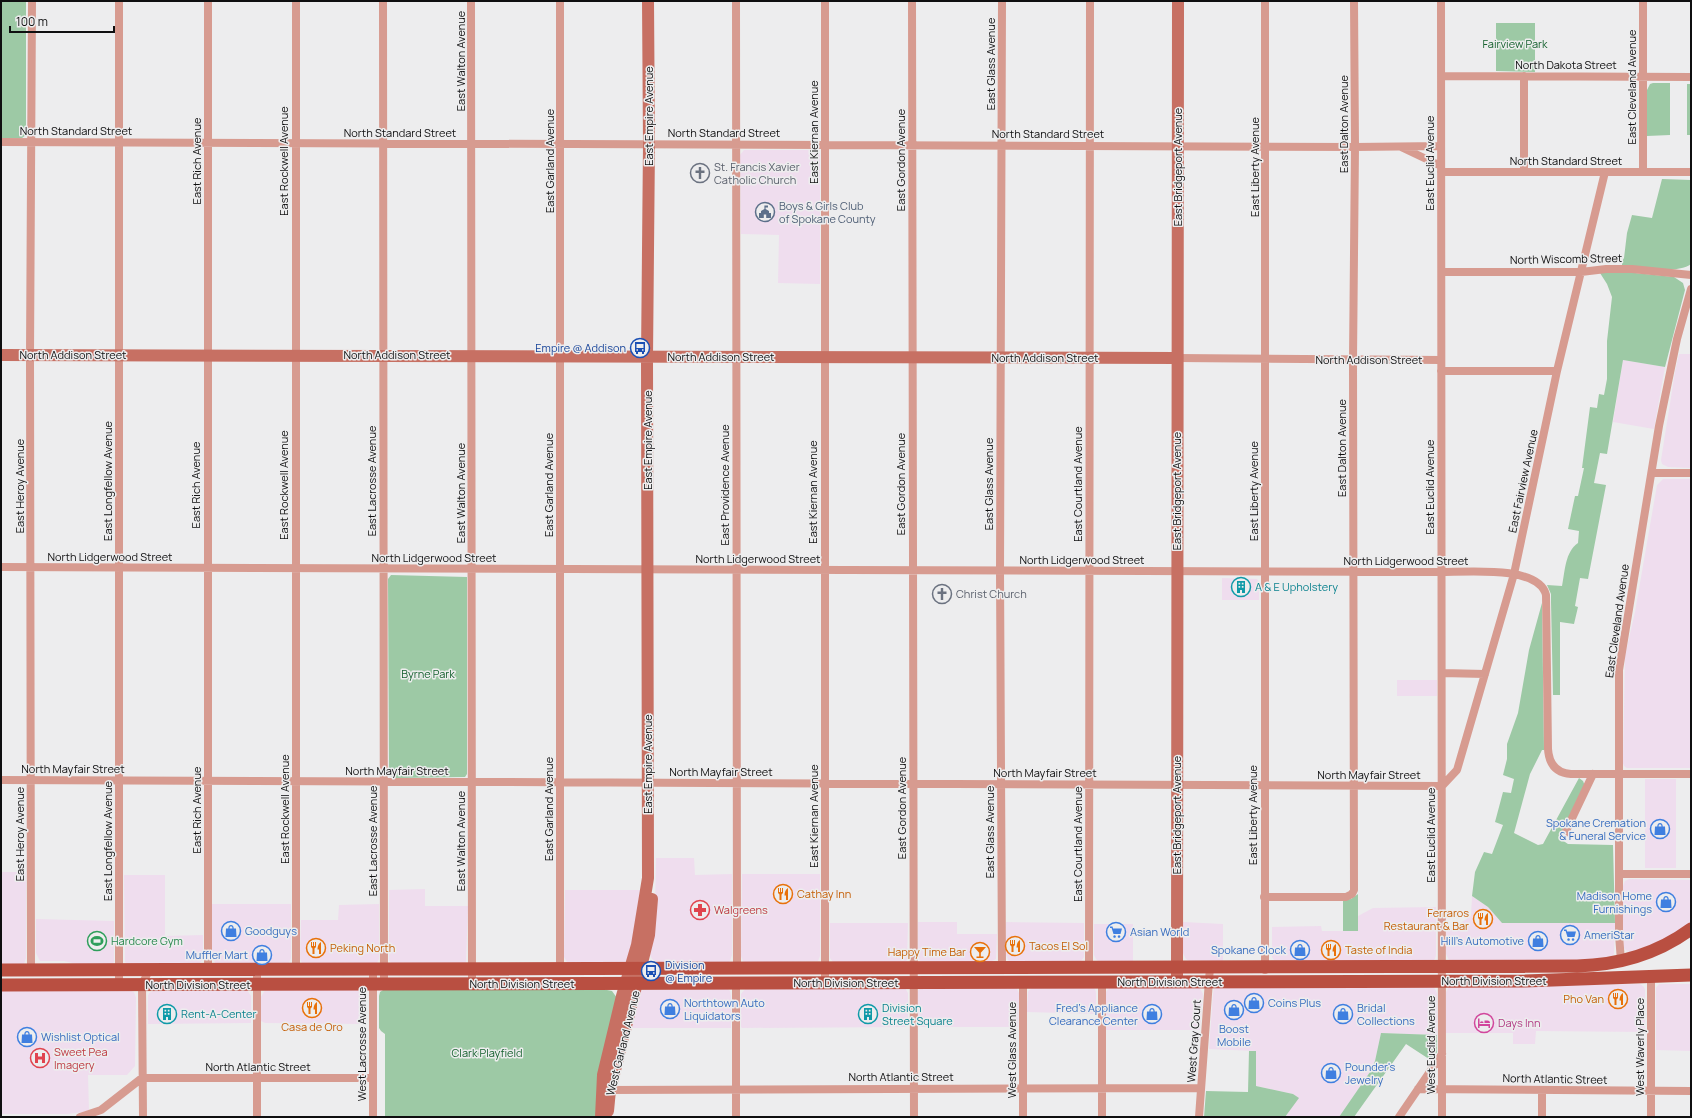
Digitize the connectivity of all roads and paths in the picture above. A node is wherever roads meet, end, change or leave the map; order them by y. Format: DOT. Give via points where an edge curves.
graph roads {
  1 [pos="32,1"];
  2 [pos="119,1"];
  3 [pos="208,1"];
  4 [pos="296,1"];
  5 [pos="383,1"];
  6 [pos="471,1"];
  7 [pos="560,1"];
  8 [pos="648,1"];
  9 [pos="736,1"];
  10 [pos="825,1"];
  11 [pos="912,1"];
  12 [pos="1002,1"];
  13 [pos="1090,1"];
  14 [pos="1178,1"];
  15 [pos="1265,1"];
  16 [pos="1354,1"];
  17 [pos="1441,1"];
  18 [pos="1643,1"];
  19 [pos="1441,76"];
  20 [pos="1524,76"];
  21 [pos="1643,76"];
  22 [pos="1691,77"];
  23 [pos="1,142"];
  24 [pos="32,142"];
  25 [pos="120,142"];
  26 [pos="208,143"];
  27 [pos="296,143"];
  28 [pos="384,144"];
  29 [pos="472,144"];
  30 [pos="561,144"];
  31 [pos="649,144"];
  32 [pos="737,144"];
  33 [pos="826,144"];
  34 [pos="913,144"];
  35 [pos="1002,145"];
  36 [pos="1399,145"];
  37 [pos="1091,146"];
  38 [pos="1179,146"];
  39 [pos="1266,146"];
  40 [pos="1442,146"];
  41 [pos="1355,147"];
  42 [pos="1442,169"];
  43 [pos="1524,172"];
  44 [pos="1605,172"];
  45 [pos="1643,172"];
  46 [pos="1691,172"];
  47 [pos="1442,272"];
  48 [pos="1580,272"];
  49 [pos="1691,274"];
  50 [pos="1691,289"];
  51 [pos="1,355"];
  52 [pos="30,355"];
  53 [pos="119,355"];
  54 [pos="207,355"];
  55 [pos="295,355"];
  56 [pos="383,355"];
  57 [pos="472,356"];
  58 [pos="560,356"];
  59 [pos="647,357"];
  60 [pos="736,357"];
  61 [pos="824,357"];
  62 [pos="912,358"];
  63 [pos="1000,358"];
  64 [pos="1177,358"];
  65 [pos="1089,359"];
  66 [pos="1265,359"];
  67 [pos="1353,360"];
  68 [pos="1441,360"];
  69 [pos="1441,372"];
  70 [pos="1557,372"];
  71 [pos="1653,473"];
  72 [pos="1691,473"];
  73 [pos="1,568"];
  74 [pos="31,568"];
  75 [pos="119,568"];
  76 [pos="207,568"];
  77 [pos="295,568"];
  78 [pos="384,569"];
  79 [pos="472,569"];
  80 [pos="559,570"];
  81 [pos="648,570"];
  82 [pos="736,570"];
  83 [pos="824,570"];
  84 [pos="913,571"];
  85 [pos="1000,571"];
  86 [pos="1089,571"];
  87 [pos="1177,572"];
  88 [pos="1264,572"];
  89 [pos="1353,572"];
  90 [pos="1441,572"];
  91 [pos="1514,574"];
  92 [pos="1442,673"];
  93 [pos="1485,674"];
  94 [pos="1593,774"];
  95 [pos="1619,774"];
  96 [pos="1691,774"];
  97 [pos="1,780"];
  98 [pos="31,780"];
  99 [pos="119,780"];
  100 [pos="208,780"];
  101 [pos="296,782"];
  102 [pos="384,782"];
  103 [pos="472,782"];
  104 [pos="560,783"];
  105 [pos="648,783"];
  106 [pos="736,783"];
  107 [pos="825,783"];
  108 [pos="913,783"];
  109 [pos="1001,784"];
  110 [pos="1089,785"];
  111 [pos="1177,785"];
  112 [pos="1264,785"];
  113 [pos="1354,786"];
  114 [pos="1442,786"];
  115 [pos="1565,833"];
  116 [pos="1619,874"];
  117 [pos="1691,874"];
  118 [pos="1264,897"];
  119 [pos="1691,929"];
  120 [pos="1621,961"];
  121 [pos="1178,966"];
  122 [pos="913,967"];
  123 [pos="1071,967"];
  124 [pos="1089,967"];
  125 [pos="1210,967"];
  126 [pos="1265,967"];
  127 [pos="737,968"];
  128 [pos="825,968"];
  129 [pos="1002,968"];
  130 [pos="560,969"];
  131 [pos="636,969"];
  132 [pos="1,970"];
  133 [pos="31,970"];
  134 [pos="76,970"];
  135 [pos="120,970"];
  136 [pos="149,970"];
  137 [pos="208,970"];
  138 [pos="256,970"];
  139 [pos="296,970"];
  140 [pos="379,970"];
  141 [pos="472,970"];
  142 [pos="1442,973"];
  143 [pos="1691,975"];
  144 [pos="1651,977"];
  145 [pos="1209,981"];
  146 [pos="1265,981"];
  147 [pos="913,982"];
  148 [pos="963,982"];
  149 [pos="1023,982"];
  150 [pos="1102,982"];
  151 [pos="1177,982"];
  152 [pos="825,983"];
  153 [pos="472,984"];
  154 [pos="632,984"];
  155 [pos="736,984"];
  156 [pos="1,985"];
  157 [pos="32,985"];
  158 [pos="119,985"];
  159 [pos="142,985"];
  160 [pos="256,985"];
  161 [pos="379,985"];
  162 [pos="1442,1054"];
  163 [pos="142,1078"];
  164 [pos="257,1078"];
  165 [pos="373,1078"];
  166 [pos="914,1088"];
  167 [pos="1023,1088"];
  168 [pos="1102,1088"];
  169 [pos="1201,1088"];
  170 [pos="1418,1089"];
  171 [pos="1442,1089"];
  172 [pos="606,1090"];
  173 [pos="736,1090"];
  174 [pos="1542,1090"];
  175 [pos="1651,1091"];
  176 [pos="1691,1091"];
  177 [pos="80,1117"];
  178 [pos="143,1117"];
  179 [pos="257,1117"];
  180 [pos="373,1117"];
  181 [pos="601,1117"];
  182 [pos="608,1117"];
  183 [pos="736,1117"];
  184 [pos="914,1117"];
  185 [pos="1023,1117"];
  186 [pos="1102,1117"];
  187 [pos="1199,1117"];
  188 [pos="1399,1117"];
  189 [pos="1442,1117"];
  190 [pos="1542,1117"];
  191 [pos="1651,1117"];
  1 -- 24 [label="street, East Heroy Avenue"];
  2 -- 25 [label="street, East Longfellow Avenue"];
  3 -- 26 [label="street, East Rich Avenue"];
  4 -- 27 [label="street, East Rockwell Avenue"];
  5 -- 28 [label="street, East Lacrosse Avenue"];
  6 -- 29 [label="street, East Walton Avenue"];
  7 -- 30 [label="street, East Garland Avenue"];
  8 -- 31 [label="street, East Empire Avenue"];
  9 -- 32 [label="street, East Providence Avenue"];
  10 -- 33 [label="street, East Kiernan Avenue"];
  11 -- 34 [label="street, East Gordon Avenue"];
  12 -- 35 [label="street, East Glass Avenue"];
  13 -- 37 [label="street, East Courtland Avenue"];
  14 -- 38 [label="street, East Bridgeport Avenue"];
  15 -- 39 [label="street, East Liberty Avenue"];
  16 -- 41 [label="street, East Dalton Avenue"];
  17 -- 19 [label="street, East Euclid Avenue"];
  18 -- 21 [label="street, East Cleveland Avenue"];
  19 -- 20 [label="street, North Dakota Street"];
  19 -- 40 [label="street, East Euclid Avenue"];
  20 -- 21 [label="street, North Dakota Street"];
  20 -- 43 [label="street"];
  21 -- 22 [label="street, North Dakota Street"];
  21 -- 45 [label="street, East Cleveland Avenue"];
  23 -- 24 [label="street, North Standard Street"];
  24 -- 25 [label="street, North Standard Street"];
  24 -- 52 [label="street, East Heroy Avenue"];
  25 -- 26 [label="street, North Standard Street"];
  25 -- 53 [label="street, East Longfellow Avenue"];
  26 -- 27 [label="street, North Standard Street"];
  26 -- 54 [label="street, East Rich Avenue"];
  27 -- 28 [label="street, North Standard Street"];
  27 -- 55 [label="street, East Rockwell Avenue"];
  28 -- 29 [label="street, North Standard Street"];
  28 -- 56 [label="street, East Lacrosse Avenue"];
  29 -- 30 [label="street, North Standard Street"];
  29 -- 57 [label="street, East Walton Avenue"];
  30 -- 31 [label="street, North Standard Street"];
  30 -- 58 [label="street, East Garland Avenue"];
  31 -- 32 [label="street, North Standard Street"];
  31 -- 59 [label="street, East Empire Avenue"];
  32 -- 33 [label="street, North Standard Street"];
  32 -- 60 [label="street, East Providence Avenue"];
  33 -- 34 [label="street, North Standard Street"];
  33 -- 61 [label="street, East Kiernan Avenue"];
  34 -- 35 [label="street, North Standard Street"];
  34 -- 62 [label="street, East Gordon Avenue"];
  35 -- 37 [label="street, North Standard Street"];
  35 -- 63 [label="street, East Glass Avenue"];
  36 -- 40 [label="street, North Standard Street"];
  36 -- 41 [label="street, North Standard Street"];
  36 -- 42 [label="street, North Standard Street"];
  37 -- 38 [label="street, North Standard Street"];
  37 -- 65 [label="street, East Courtland Avenue"];
  38 -- 39 [label="street, North Standard Street"];
  38 -- 64 [label="street, East Bridgeport Avenue"];
  39 -- 41 [label="street, North Standard Street"];
  39 -- 66 [label="street, East Liberty Avenue"];
  40 -- 42 [label="street, East Euclid Avenue"];
  41 -- 67 [label="street, East Dalton Avenue"];
  42 -- 43 [label="street, North Standard Street"];
  42 -- 47 [label="street, East Euclid Avenue"];
  43 -- 44 [label="street, North Standard Street"];
  44 -- 45 [label="street, North Standard Street"];
  44 -- 48 [label="street, East Fairview Avenue"];
  45 -- 46 [label="street, North Standard Street"];
  47 -- 48 [label="street, North Wiscomb Street"];
  47 -- 68 [label="street, East Euclid Avenue"];
  48 -- 49 [label="street, North Wiscomb Street" via="1632,269"];
  48 -- 70 [label="street, East Fairview Avenue"];
  50 -- 71 [label="street, East Cleveland Avenue" via="1669,375"];
  51 -- 52 [label="street, North Addison Street"];
  52 -- 53 [label="street, North Addison Street"];
  52 -- 74 [label="street, East Heroy Avenue"];
  53 -- 54 [label="street, North Addison Street"];
  53 -- 75 [label="street, East Longfellow Avenue"];
  54 -- 55 [label="street, North Addison Street"];
  54 -- 76 [label="street, East Rich Avenue"];
  55 -- 56 [label="street, North Addison Street"];
  55 -- 77 [label="street, East Rockwell Avenue"];
  56 -- 57 [label="street, North Addison Street"];
  56 -- 78 [label="street, East Lacrosse Avenue"];
  57 -- 58 [label="street, North Addison Street"];
  57 -- 79 [label="street, East Walton Avenue"];
  58 -- 59 [label="street, North Addison Street"];
  58 -- 80 [label="street, East Garland Avenue"];
  59 -- 60 [label="street, North Addison Street"];
  59 -- 81 [label="street, East Empire Avenue"];
  60 -- 61 [label="street, North Addison Street"];
  60 -- 82 [label="street, East Providence Avenue"];
  61 -- 62 [label="street, North Addison Street"];
  61 -- 83 [label="street, East Kiernan Avenue"];
  62 -- 63 [label="street, North Addison Street"];
  62 -- 84 [label="street, East Gordon Avenue"];
  63 -- 65 [label="street, North Addison Street"];
  63 -- 85 [label="street, East Glass Avenue"];
  64 -- 65 [label="street, North Addison Street"];
  64 -- 66 [label="street, North Addison Street"];
  64 -- 87 [label="street, East Bridgeport Avenue"];
  65 -- 86 [label="street, East Courtland Avenue"];
  66 -- 67 [label="street, North Addison Street"];
  66 -- 88 [label="street, East Liberty Avenue"];
  67 -- 68 [label="street, North Addison Street"];
  67 -- 89 [label="street, East Dalton Avenue"];
  68 -- 69 [label="street, East Euclid Avenue"];
  69 -- 70 [label="street"];
  69 -- 90 [label="street, East Euclid Avenue"];
  70 -- 91 [label="street, East Fairview Avenue"];
  71 -- 72 [label="street"];
  71 -- 95 [label="street, East Cleveland Avenue" via="1619,670"];
  73 -- 74 [label="street, North Lidgerwood Street"];
  74 -- 75 [label="street, North Lidgerwood Street"];
  74 -- 98 [label="street, East Heroy Avenue"];
  75 -- 76 [label="street, North Lidgerwood Street"];
  75 -- 99 [label="street, East Longfellow Avenue"];
  76 -- 77 [label="street, North Lidgerwood Street"];
  76 -- 100 [label="street, East Rich Avenue"];
  77 -- 78 [label="street, North Lidgerwood Street"];
  77 -- 101 [label="street, East Rockwell Avenue"];
  78 -- 79 [label="street, North Lidgerwood Street"];
  78 -- 102 [label="street, East Lacrosse Avenue"];
  79 -- 80 [label="street, North Lidgerwood Street"];
  79 -- 103 [label="street, East Walton Avenue"];
  80 -- 81 [label="street, North Lidgerwood Street"];
  80 -- 104 [label="street, East Garland Avenue"];
  81 -- 82 [label="street, North Lidgerwood Street"];
  81 -- 105 [label="street, East Empire Avenue"];
  82 -- 83 [label="street, North Lidgerwood Street"];
  82 -- 106 [label="street, East Providence Avenue"];
  83 -- 84 [label="street, North Lidgerwood Street"];
  83 -- 107 [label="street, East Kiernan Avenue"];
  84 -- 85 [label="street, North Lidgerwood Street"];
  84 -- 108 [label="street, East Gordon Avenue"];
  85 -- 86 [label="street, North Lidgerwood Street"];
  85 -- 109 [label="street, East Glass Avenue"];
  86 -- 87 [label="street, North Lidgerwood Street"];
  86 -- 110 [label="street, East Courtland Avenue"];
  87 -- 88 [label="street, North Lidgerwood Street"];
  87 -- 111 [label="street, East Bridgeport Avenue"];
  88 -- 89 [label="street, North Lidgerwood Street"];
  88 -- 112 [label="street, East Liberty Avenue"];
  89 -- 90 [label="street, North Lidgerwood Street"];
  89 -- 113 [label="street, East Dalton Avenue"];
  90 -- 91 [label="street, North Lidgerwood Street"];
  90 -- 92 [label="street, East Euclid Avenue"];
  91 -- 93 [label="street, East Fairview Avenue"];
  91 -- 94 [label="street" via="1535,580 1545,592 1548,755 1554,767 1562,773"];
  92 -- 93 [label="street"];
  92 -- 114 [label="street, East Euclid Avenue"];
  93 -- 114 [label="street, East Fairview Avenue" via="1457,770"];
  94 -- 95 [label="street"];
  94 -- 115 [label="street"];
  95 -- 96 [label="street"];
  95 -- 116 [label="street, East Cleveland Avenue"];
  97 -- 98 [label="street, North Mayfair Street"];
  98 -- 99 [label="street, North Mayfair Street"];
  98 -- 133 [label="street, East Heroy Avenue"];
  99 -- 100 [label="street, North Mayfair Street"];
  99 -- 135 [label="street, East Longfellow Avenue"];
  100 -- 101 [label="street, North Mayfair Street"];
  100 -- 137 [label="street, East Rich Avenue"];
  101 -- 102 [label="street, North Mayfair Street"];
  101 -- 139 [label="street, East Rockwell Avenue"];
  102 -- 103 [label="street, North Mayfair Street"];
  102 -- 140 [label="street, East Lacrosse Avenue"];
  103 -- 104 [label="street, North Mayfair Street"];
  103 -- 141 [label="street, East Walton Avenue"];
  104 -- 105 [label="street, North Mayfair Street"];
  104 -- 130 [label="street, East Garland Avenue"];
  105 -- 106 [label="street, North Mayfair Street"];
  105 -- 131 [label="street, East Empire Avenue" via="648,878"];
  106 -- 107 [label="street, North Mayfair Street"];
  106 -- 127 [label="street, East Providence Avenue"];
  107 -- 108 [label="street, North Mayfair Street"];
  107 -- 128 [label="street, East Kiernan Avenue"];
  108 -- 109 [label="street, North Mayfair Street"];
  108 -- 122 [label="street, East Gordon Avenue"];
  109 -- 110 [label="street, North Mayfair Street"];
  109 -- 129 [label="street, East Glass Avenue"];
  110 -- 111 [label="street, North Mayfair Street"];
  110 -- 124 [label="street, East Courtland Avenue"];
  111 -- 112 [label="street, North Mayfair Street"];
  111 -- 121 [label="street, East Bridgeport Avenue"];
  112 -- 113 [label="street, North Mayfair Street"];
  112 -- 118 [label="street, East Liberty Avenue"];
  113 -- 114 [label="street, North Mayfair Street"];
  113 -- 118 [label="street, East Dalton Avenue" via="1352,894 1346,897"];
  114 -- 142 [label="street, East Euclid Avenue"];
  116 -- 117 [label="street"];
  116 -- 120 [label="street, East Cleveland Avenue"];
  118 -- 126 [label="street, East Liberty Avenue"];
  119 -- 120 [label="main road, North Division Street" via="1668,944"];
  120 -- 142 [label="main road, North Division Street" via="1602,965"];
  121 -- 124 [label="main road, North Division Street"];
  121 -- 125 [label="main road, North Division Street"];
  121 -- 151 [label="street, East Bridgeport Avenue"];
  122 -- 128 [label="main road, North Division Street"];
  122 -- 129 [label="main road, North Division Street"];
  122 -- 147 [label="street, East Gordon Avenue"];
  123 -- 124 [label="main road, North Division Street"];
  123 -- 129 [label="main road, North Division Street"];
  123 -- 149 [label="main road" via="1069,974 1030,975"];
  125 -- 126 [label="main road, North Division Street"];
  125 -- 145 [label="street, West Gray Court"];
  126 -- 142 [label="main road, North Division Street"];
  126 -- 146 [label="street, East Liberty Avenue"];
  127 -- 128 [label="main road, North Division Street"];
  127 -- 131 [label="main road, North Division Street"];
  128 -- 152 [label="street, East Kiernan Avenue"];
  129 -- 148 [label="main road" via="998,976 971,976"];
  130 -- 131 [label="main road, North Division Street"];
  130 -- 141 [label="main road, North Division Street"];
  131 -- 154 [label="street, West Garland Avenue"];
  132 -- 133 [label="main road, North Division Street"];
  133 -- 134 [label="main road, North Division Street"];
  134 -- 135 [label="main road, North Division Street"];
  134 -- 157 [label="main road" via="51,978 35,978"];
  135 -- 136 [label="main road, North Division Street"];
  135 -- 158 [label="street, East Longfellow Avenue"];
  136 -- 137 [label="main road, North Division Street"];
  136 -- 159 [label="street"];
  137 -- 138 [label="main road, North Division Street"];
  138 -- 139 [label="main road, North Division Street"];
  138 -- 160 [label="street"];
  139 -- 140 [label="main road, North Division Street"];
  140 -- 141 [label="main road, North Division Street"];
  140 -- 161 [label="street, East Lacrosse Avenue"];
  141 -- 153 [label="street, East Walton Avenue"];
  142 -- 144 [label="main road, North Division Street" via="1525,981"];
  142 -- 146 [label="main road, North Division Street"];
  142 -- 162 [label="street, West Euclid Avenue"];
  143 -- 144 [label="main road, North Division Street"];
  144 -- 175 [label="street, West Waverly Place"];
  145 -- 146 [label="main road, North Division Street"];
  145 -- 151 [label="main road, North Division Street"];
  145 -- 169 [label="street, West Gray Court"];
  147 -- 148 [label="main road, North Division Street"];
  147 -- 152 [label="main road, North Division Street"];
  147 -- 166 [label="street, East Gordon Avenue"];
  148 -- 149 [label="main road, North Division Street"];
  149 -- 150 [label="main road, North Division Street"];
  149 -- 167 [label="street, West Glass Avenue"];
  150 -- 151 [label="main road, North Division Street"];
  150 -- 168 [label="street"];
  152 -- 155 [label="main road, North Division Street"];
  153 -- 154 [label="main road, North Division Street"];
  153 -- 161 [label="main road, North Division Street"];
  154 -- 155 [label="main road, North Division Street"];
  154 -- 172 [label="street, West Garland Avenue" via="607,1056"];
  155 -- 173 [label="street"];
  156 -- 157 [label="main road, North Division Street"];
  157 -- 158 [label="main road, North Division Street"];
  158 -- 159 [label="main road, North Division Street"];
  159 -- 160 [label="main road, North Division Street"];
  159 -- 163 [label="street"];
  160 -- 161 [label="main road, North Division Street"];
  160 -- 164 [label="street"];
  161 -- 165 [label="street, West Lacrosse Avenue"];
  162 -- 170 [label="street"];
  162 -- 171 [label="street, West Euclid Avenue"];
  163 -- 164 [label="street, North Atlantic Street"];
  163 -- 177 [label="street" via="101,1110"];
  163 -- 178 [label="street"];
  164 -- 165 [label="street, North Atlantic Street"];
  164 -- 179 [label="street"];
  165 -- 180 [label="street, West Lacrosse Avenue"];
  166 -- 167 [label="street, North Atlantic Street"];
  166 -- 173 [label="street, North Atlantic Street"];
  166 -- 184 [label="street, East Gordon Avenue"];
  167 -- 168 [label="street, North Atlantic Street"];
  167 -- 185 [label="street, West Glass Avenue"];
  168 -- 169 [label="street, North Atlantic Street"];
  168 -- 186 [label="street"];
  169 -- 187 [label="street, West Gray Court"];
  170 -- 171 [label="street, North Atlantic Street"];
  170 -- 188 [label="street"];
  171 -- 174 [label="street, North Atlantic Street"];
  171 -- 189 [label="street, West Euclid Avenue"];
  172 -- 173 [label="street, North Atlantic Street"];
  172 -- 181 [label="street, West Garland Avenue"];
  172 -- 182 [label="street, West Garland Avenue"];
  173 -- 183 [label="street"];
  174 -- 175 [label="street, North Atlantic Street"];
  174 -- 190 [label="street"];
  175 -- 176 [label="street, North Atlantic Street"];
  175 -- 191 [label="street, West Waverly Place"];
}
